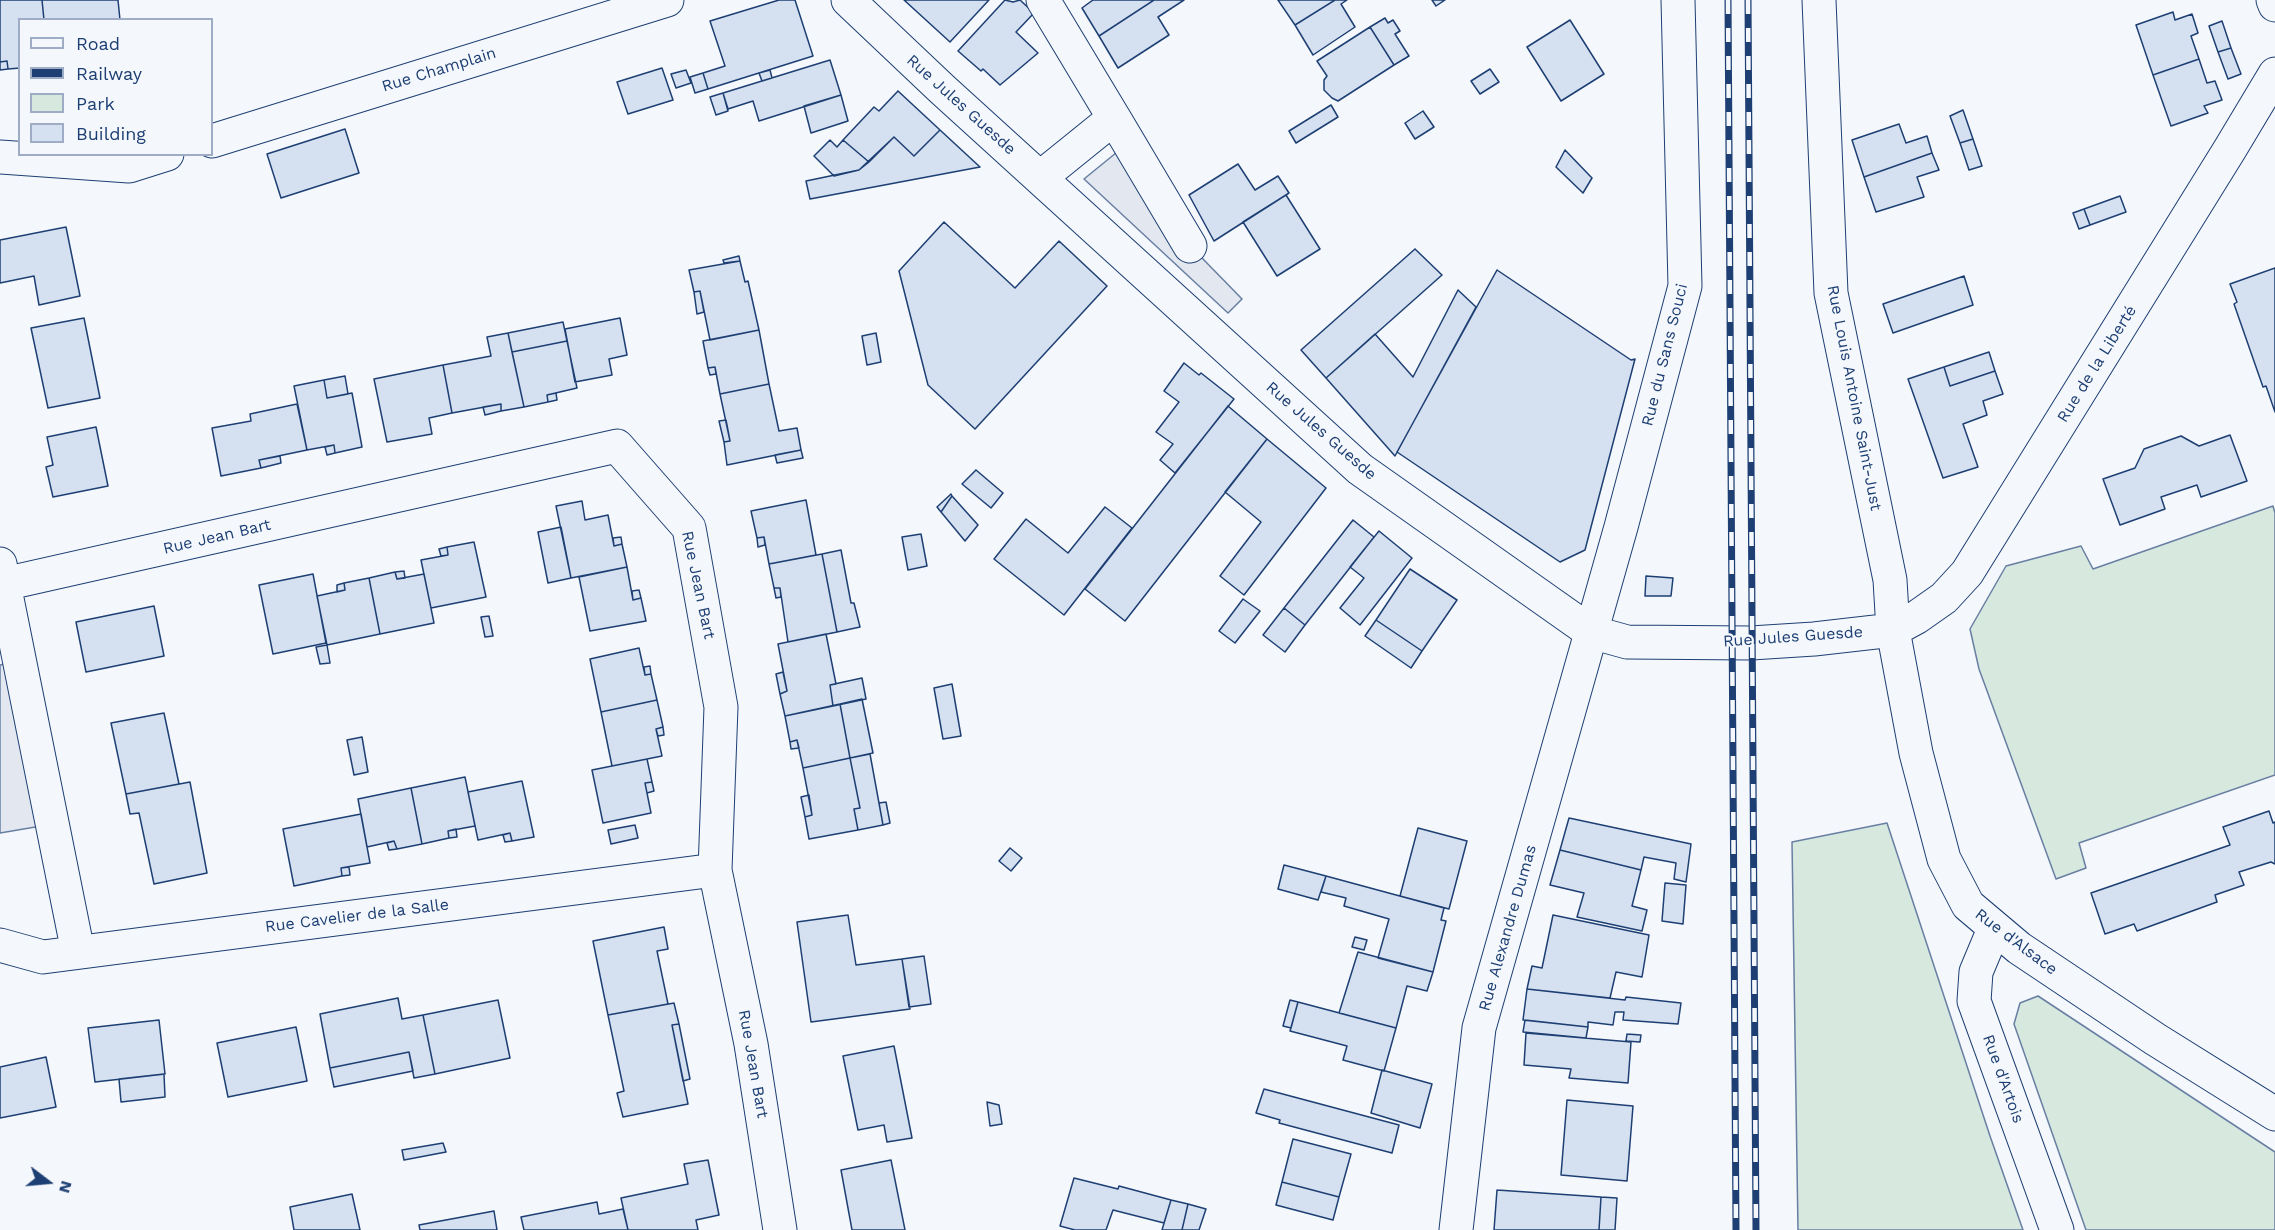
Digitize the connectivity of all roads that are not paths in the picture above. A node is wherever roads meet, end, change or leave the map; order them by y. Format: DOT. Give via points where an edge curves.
graph roads {
  1 [pos="668,0"];
  2 [pos="848,0"];
  3 [pos="1043,0"];
  4 [pos="1678,0"];
  5 [pos="2273,0"];
  6 [pos="2275,5"];
  7 [pos="1819,11"];
  8 [pos="2275,74"];
  9 [pos="1114,118"];
  10 [pos="213,141"];
  11 [pos="161,156"];
  12 [pos="0,157"];
  13 [pos="1041,177"];
  14 [pos="1190,246"];
  15 [pos="2,577"];
  16 [pos="1893,630"];
  17 [pos="1591,632"];
  18 [pos="715,870"];
  19 [pos="1994,928"];
  20 [pos="0,945"];
  21 [pos="78,952"];
  22 [pos="2275,1114"];
  23 [pos="780,1230"];
  24 [pos="1456,1230"];
  25 [pos="2057,1230"];
  1 -- 10 [label="street, Rue Champlain"];
  2 -- 13 [label="street, Rue Jules Guesde"];
  3 -- 9 [label="street"];
  4 -- 17 [label="street, Rue du Sans Souci" via="1685,286"];
  5 -- 6 [label="street"];
  7 -- 16 [label="street, Rue Louis Antoine Saint-Just" via="1831,293 1890,580"];
  8 -- 16 [label="street, Rue de la Liberté" via="1967,573 1944,598"];
  9 -- 13 [label="street"];
  9 -- 14 [label="street"];
  11 -- 12 [label="street" via="129,166"];
  13 -- 17 [label="street, Rue Jules Guesde" via="1360,470"];
  15 -- 18 [label="street, Rue Jean Bart" via="617,446 689,528 722,707"];
  15 -- 21 [label="street"];
  16 -- 17 [label="street, Rue Jules Guesde" via="1751,643 1627,642"];
  16 -- 19 [label="street, Rue d'Alsace" via="1916,753 1944,859 1968,905"];
  17 -- 24 [label="street, Rue Alexandre Dumas" via="1479,1028"];
  18 -- 21 [label="street, Rue Cavelier de la Salle"];
  18 -- 23 [label="street, Rue Jean Bart" via="751,1044"];
  19 -- 22 [label="street, Rue d'Alsace" via="2089,995"];
  19 -- 25 [label="street, Rue d'Artois" via="1976,972 1974,1002"];
  20 -- 21 [label="street, Rue Cavelier de la Salle" via="43,957"];
}
